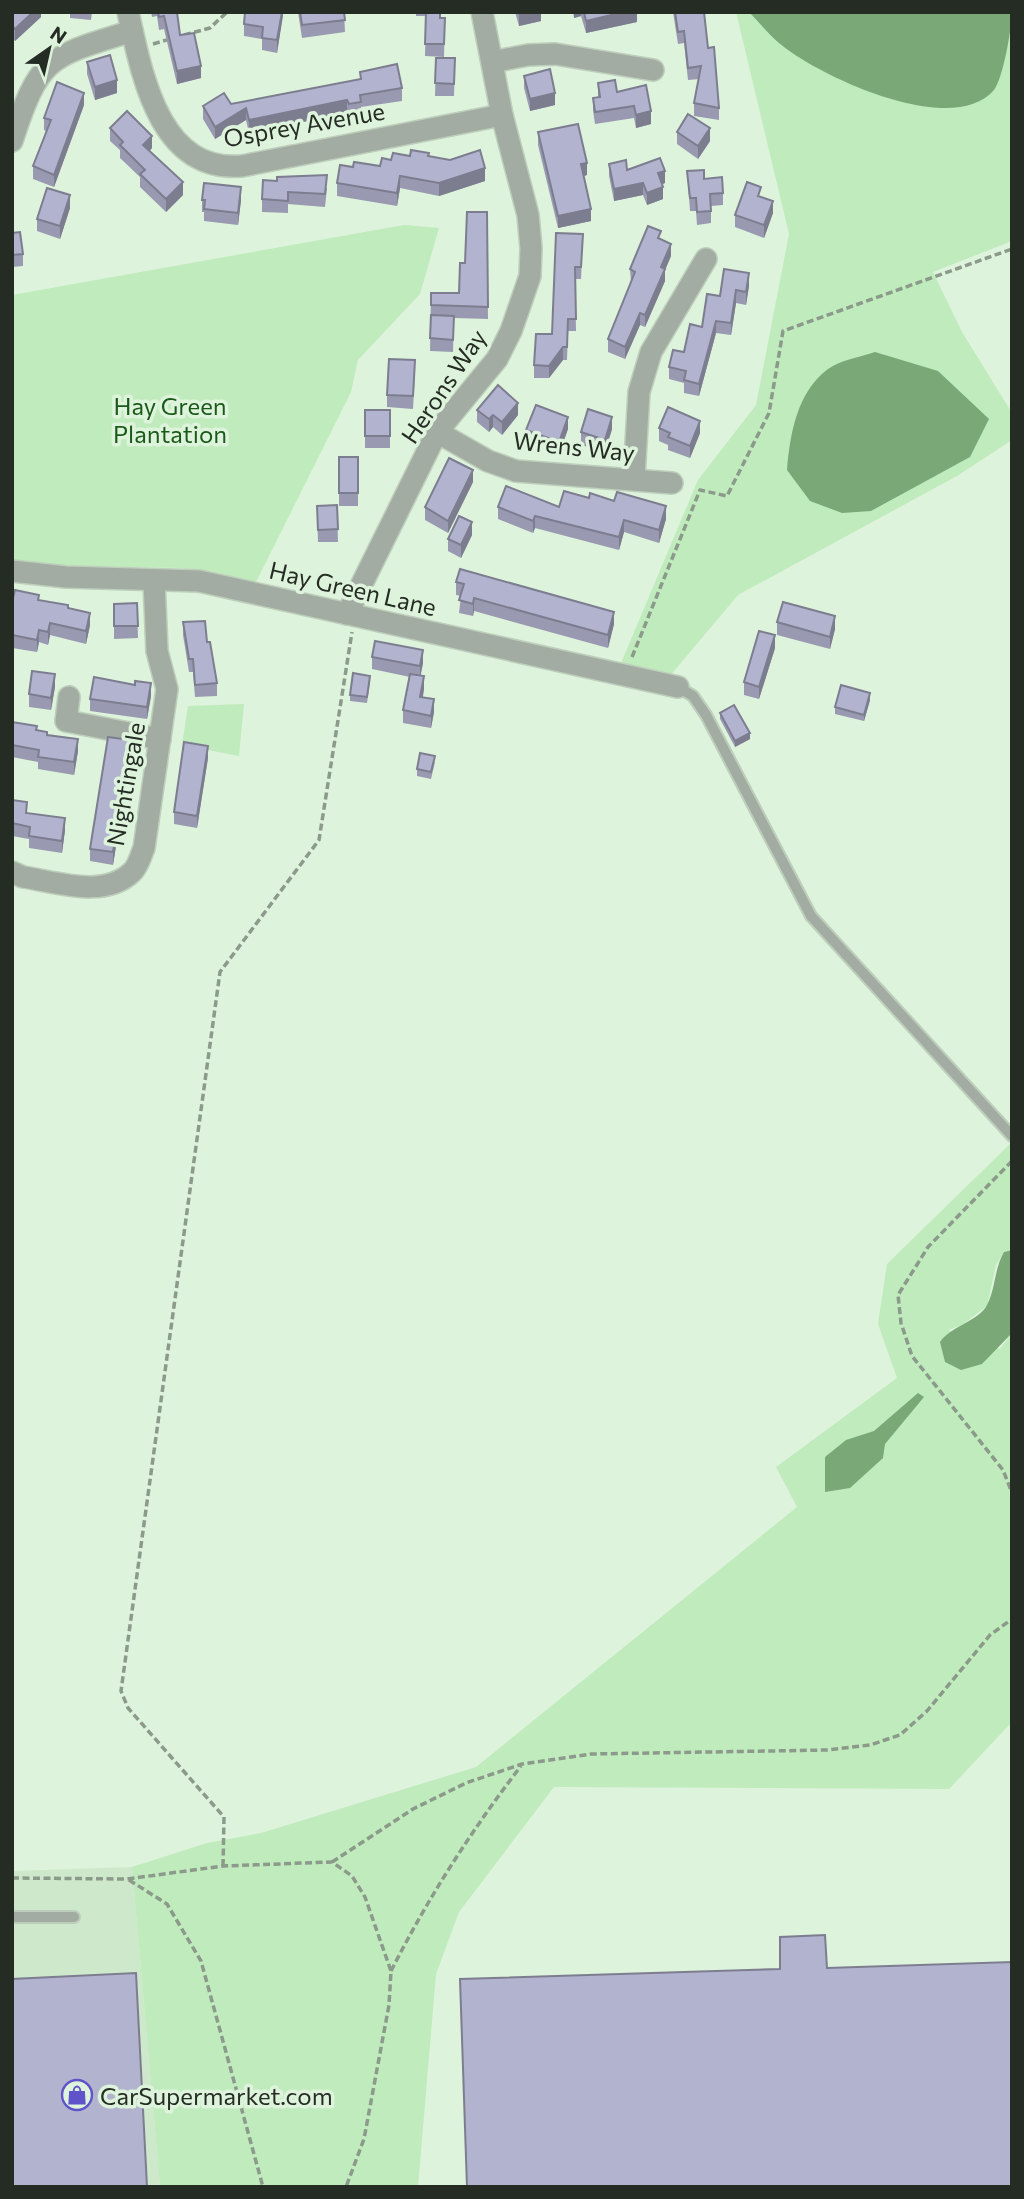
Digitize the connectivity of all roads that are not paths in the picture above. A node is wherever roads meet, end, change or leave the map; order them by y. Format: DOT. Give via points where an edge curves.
graph roads {
  1 [pos="482,12"];
  2 [pos="132,31"];
  3 [pos="492,62"];
  4 [pos="653,70"];
  5 [pos="502,115"];
  6 [pos="12,141"];
  7 [pos="706,259"];
  8 [pos="437,432"];
  9 [pos="634,478"];
  10 [pos="672,483"];
  11 [pos="12,571"];
  12 [pos="154,579"];
  13 [pos="352,615"];
  14 [pos="678,687"];
  15 [pos="69,697"];
  16 [pos="160,739"];
  17 [pos="12,872"];
  18 [pos="1012,1136"];
  19 [pos="74,1916"];
  20 [pos="12,1917"];
  1 -- 3 [label="street, Herons Way"];
  2 -- 5 [label="street, Osprey Avenue" via="149,96 160,117 176,141 210,165 242,166"];
  2 -- 6 [label="street" via="58,56 28,92"];
  3 -- 4 [label="street" via="555,54"];
  3 -- 5 [label="street, Herons Way"];
  5 -- 8 [label="street, Herons Way" via="527,215 530,276 497,359"];
  7 -- 9 [label="street" via="651,352 639,392"];
  8 -- 9 [label="street, Wrens Way" via="516,471"];
  8 -- 13 [label="street, Herons Way"];
  9 -- 10 [label="street, Wrens Way"];
  11 -- 12 [label="street, Hay Green Lane"];
  12 -- 13 [label="street, Hay Green Lane" via="199,581"];
  12 -- 16 [label="street, Nightingale" via="157,651 167,689"];
  13 -- 14 [label="street, Hay Green Lane"];
  14 -- 18 [label="lane" via="693,696 706,715 810,916"];
  15 -- 16 [label="street" via="66,721"];
  16 -- 17 [label="street, Nightingale" via="144,848 134,871 117,883 96,888"];
  19 -- 20 [label="lane"];
}
